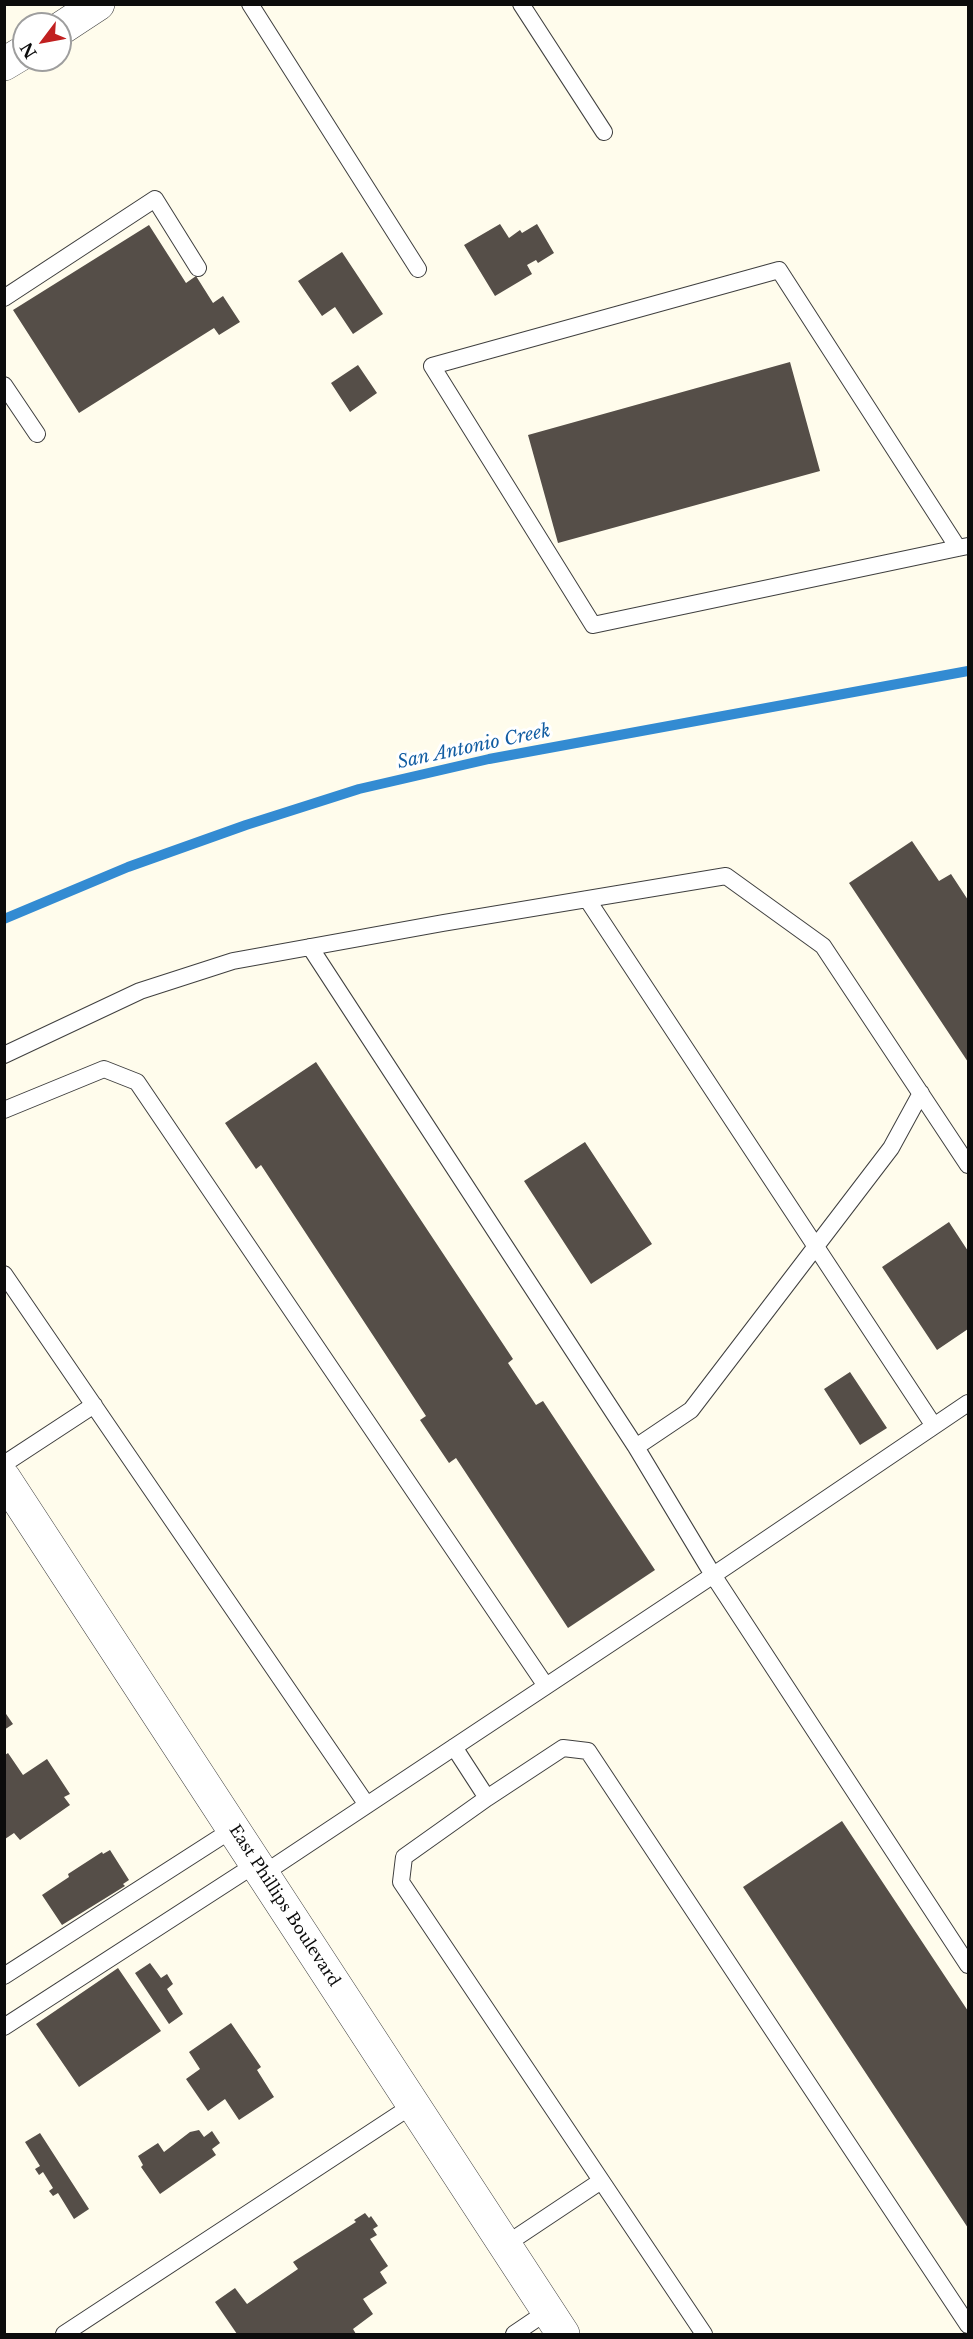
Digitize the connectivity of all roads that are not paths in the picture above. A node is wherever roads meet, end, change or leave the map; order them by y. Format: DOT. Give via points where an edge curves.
graph roads {
  1 [pos="98,4"];
  2 [pos="250,4"];
  3 [pos="521,4"];
  4 [pos="72,20"];
  5 [pos="604,132"];
  6 [pos="198,268"];
  7 [pos="418,269"];
  8 [pos="4,298"];
  9 [pos="4,385"];
  10 [pos="37,434"];
  11 [pos="963,547"];
  12 [pos="587,899"];
  13 [pos="310,948"];
  14 [pos="4,1055"];
  15 [pos="921,1093"];
  16 [pos="4,1110"];
  17 [pos="969,1165"];
  18 [pos="816,1247"];
  19 [pos="4,1274"];
  20 [pos="969,1402"];
  21 [pos="94,1405"];
  22 [pos="934,1426"];
  23 [pos="636,1447"];
  24 [pos="4,1464"];
  25 [pos="4,1478"];
  26 [pos="713,1575"];
  27 [pos="546,1686"];
  28 [pos="454,1747"];
  29 [pos="487,1797"];
  30 [pos="367,1805"];
  31 [pos="233,1830"];
  32 [pos="259,1869"];
  33 [pos="969,1965"];
  34 [pos="4,1976"];
  35 [pos="4,2027"];
  36 [pos="413,2105"];
  37 [pos="601,2181"];
  38 [pos="505,2245"];
  39 [pos="555,2323"];
  40 [pos="969,2325"];
  41 [pos="64,2334"];
  42 [pos="514,2334"];
  43 [pos="704,2334"];
  1 -- 4 [label="street"];
  2 -- 7 [label="lane"];
  3 -- 5 [label="lane"];
  6 -- 8 [label="lane" via="155,199"];
  9 -- 10 [label="lane"];
  11 -- 11 [label="lane" via="593,625 432,366 779,270"];
  12 -- 13 [label="lane"];
  12 -- 15 [label="lane" via="726,876 823,946"];
  12 -- 18 [label="lane"];
  13 -- 14 [label="lane" via="232,961 140,991"];
  13 -- 23 [label="lane"];
  15 -- 17 [label="lane"];
  15 -- 18 [label="lane" via="891,1148"];
  16 -- 27 [label="lane" via="104,1069 136,1082"];
  18 -- 22 [label="lane"];
  18 -- 23 [label="lane" via="691,1410"];
  19 -- 21 [label="lane"];
  20 -- 22 [label="lane"];
  21 -- 24 [label="lane"];
  21 -- 30 [label="lane"];
  22 -- 26 [label="lane"];
  23 -- 26 [label="lane"];
  25 -- 31 [label="street, East Phillips Boulevard"];
  26 -- 27 [label="lane"];
  26 -- 33 [label="lane"];
  27 -- 28 [label="lane"];
  28 -- 29 [label="lane"];
  28 -- 30 [label="lane"];
  29 -- 37 [label="lane" via="404,1857 401,1882"];
  29 -- 40 [label="lane" via="562,1748 588,1751"];
  30 -- 32 [label="lane"];
  31 -- 32 [label="street, East Phillips Boulevard"];
  31 -- 34 [label="lane"];
  32 -- 35 [label="lane"];
  32 -- 36 [label="street, East Phillips Boulevard"];
  36 -- 38 [label="street, East Phillips Boulevard"];
  36 -- 41 [label="lane"];
  37 -- 38 [label="lane"];
  37 -- 43 [label="lane"];
  38 -- 39 [label="street, East Phillips Boulevard"];
  39 -- 42 [label="lane"];
}
